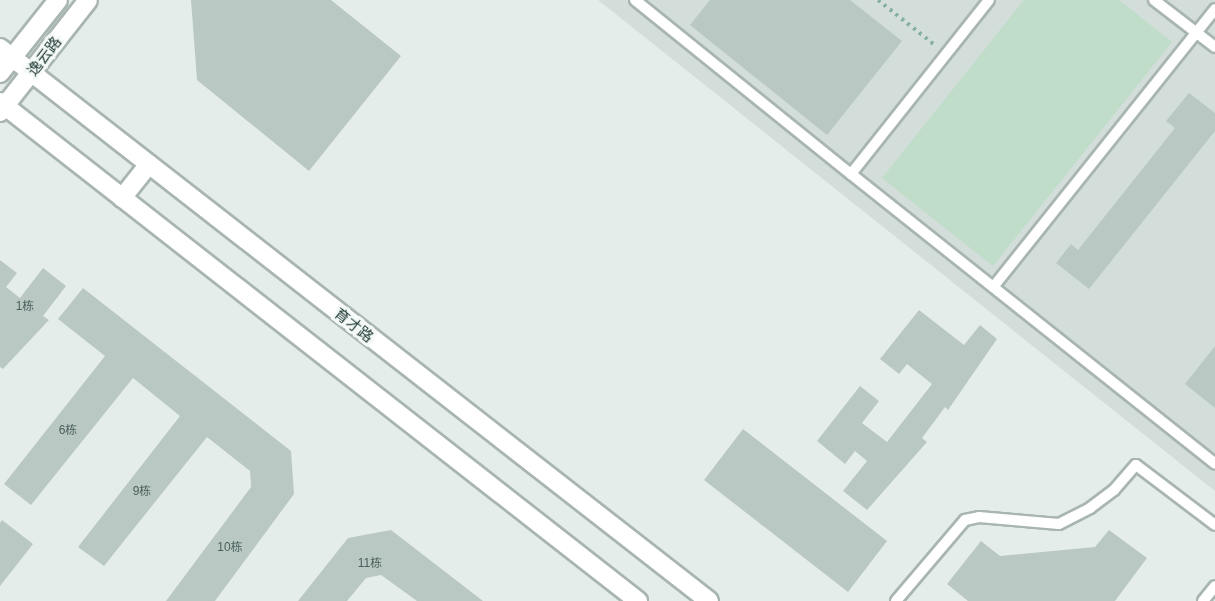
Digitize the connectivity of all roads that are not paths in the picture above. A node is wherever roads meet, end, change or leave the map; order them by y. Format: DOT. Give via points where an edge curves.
graph roads {
  1 [pos="58,0"];
  2 [pos="88,0"];
  3 [pos="637,0"];
  4 [pos="989,0"];
  5 [pos="1154,0"];
  6 [pos="1215,9"];
  7 [pos="1196,33"];
  8 [pos="1215,47"];
  9 [pos="6,53"];
  10 [pos="31,72"];
  11 [pos="0,73"];
  12 [pos="2,107"];
  13 [pos="149,164"];
  14 [pos="850,174"];
  15 [pos="122,198"];
  16 [pos="994,286"];
  17 [pos="1215,464"];
  18 [pos="1215,525"];
  19 [pos="1215,586"];
  20 [pos="638,601"];
  21 [pos="709,601"];
  22 [pos="896,601"];
  23 [pos="1203,601"];
  1 -- 9 [label="main road, 逸云路"];
  2 -- 10 [label="main road, 逸云路"];
  3 -- 14 [label="lane"];
  4 -- 14 [label="lane"];
  5 -- 7 [label="lane"];
  6 -- 7 [label="lane"];
  7 -- 8 [label="lane"];
  7 -- 16 [label="lane"];
  9 -- 10 [label="main road, 育才路"];
  9 -- 11 [label="main road, 逸云路"];
  10 -- 12 [label="main road, 逸云路"];
  10 -- 13 [label="main road, 育才路"];
  12 -- 15 [label="main road"];
  13 -- 15 [label="main road"];
  13 -- 21 [label="main road, 育才路"];
  14 -- 16 [label="lane"];
  15 -- 20 [label="main road"];
  16 -- 17 [label="lane"];
  18 -- 22 [label="lane" via="1136,465 1098,502 1059,524 979,517 965,520"];
  19 -- 23 [label="lane"];
}
